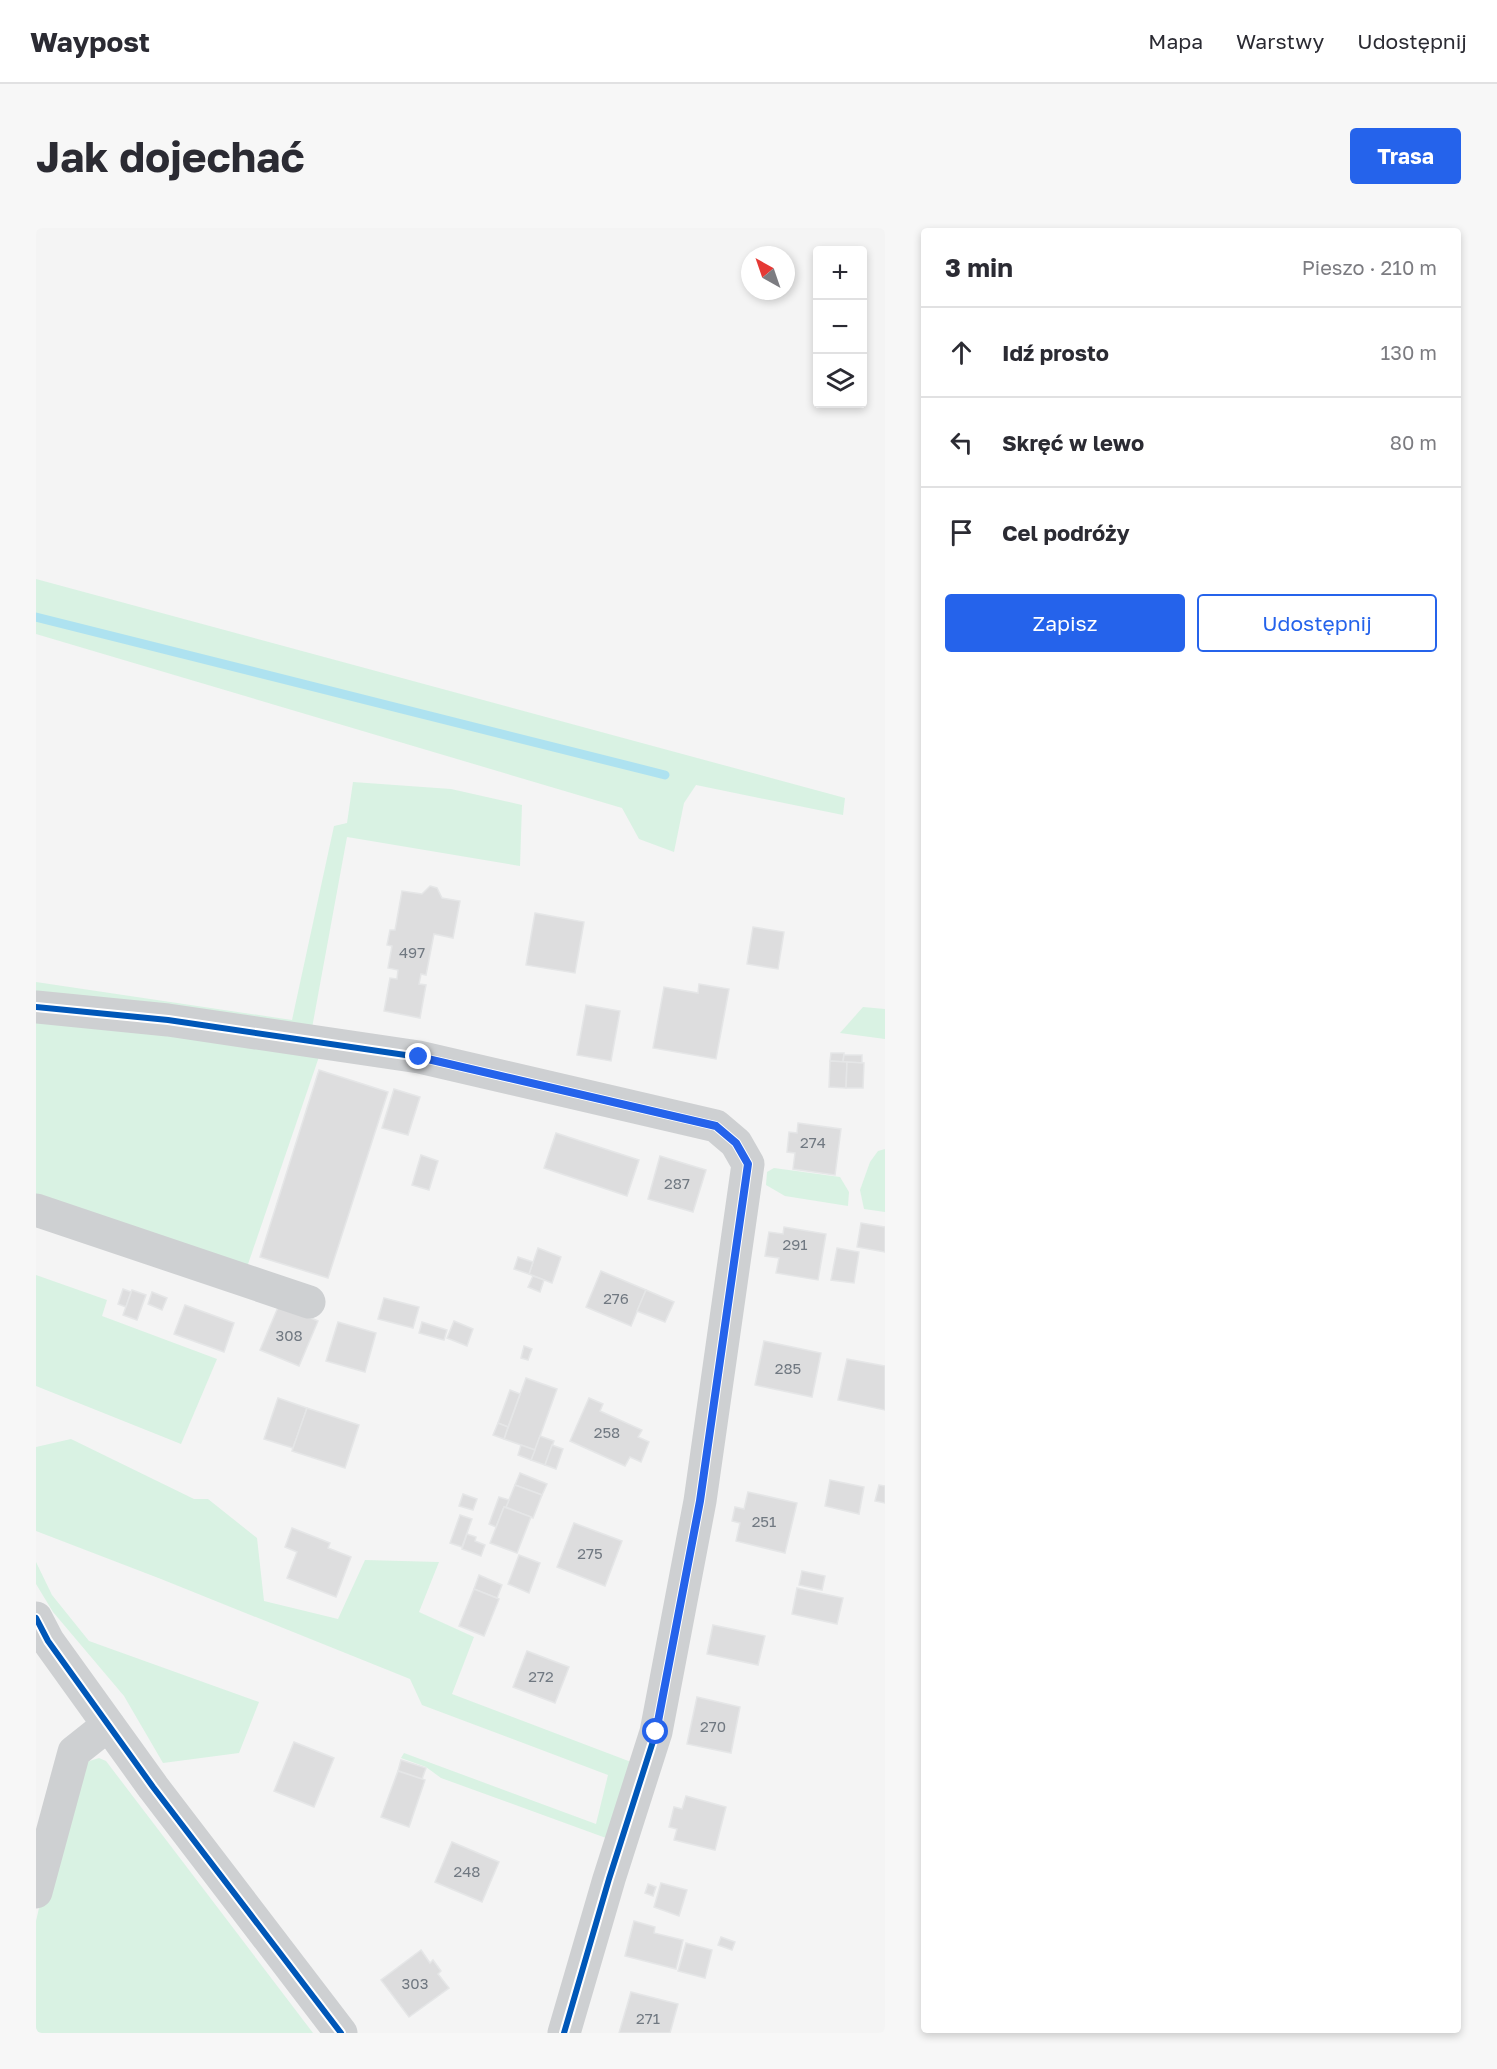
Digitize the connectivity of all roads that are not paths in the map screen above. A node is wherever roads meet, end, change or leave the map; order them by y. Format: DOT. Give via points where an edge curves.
graph roads {
  1 [pos="36,1007"];
  2 [pos="36,1210"];
  3 [pos="309,1302"];
  4 [pos="36,1618"];
  5 [pos="108,1725"];
  6 [pos="36,1892"];
  7 [pos="341,2033"];
  8 [pos="564,2033"];
  1 -- 8 [label="street" via="168,1020 419,1057 716,1126 736,1143 748,1164 700,1501 656,1732"];
  2 -- 3 [label="street"];
  4 -- 5 [label="street"];
  5 -- 6 [label="street" via="74,1752"];
  5 -- 7 [label="street"];
}
